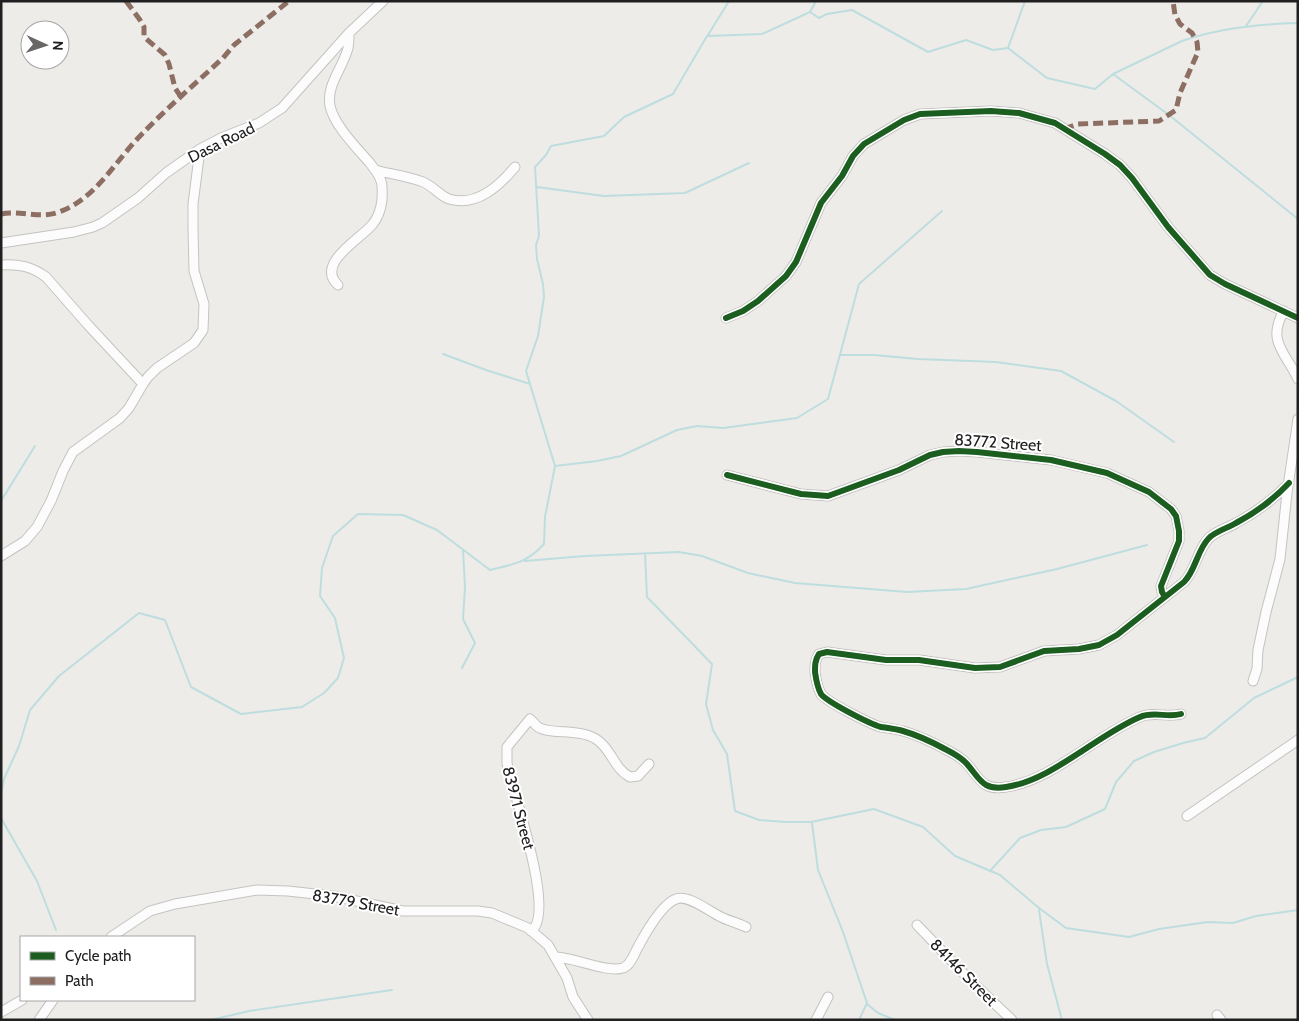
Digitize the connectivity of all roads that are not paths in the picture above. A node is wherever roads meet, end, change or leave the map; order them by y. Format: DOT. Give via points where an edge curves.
graph roads {
  1 [pos="384,1"];
  2 [pos="350,33"];
  3 [pos="200,149"];
  4 [pos="515,167"];
  5 [pos="375,170"];
  6 [pos="1,243"];
  7 [pos="1,266"];
  8 [pos="338,285"];
  9 [pos="1284,311"];
  10 [pos="726,318"];
  11 [pos="1298,318"];
  12 [pos="1298,379"];
  13 [pos="143,384"];
  14 [pos="1298,419"];
  15 [pos="727,475"];
  16 [pos="1289,483"];
  17 [pos="1,556"];
  18 [pos="1165,597"];
  19 [pos="1253,681"];
  20 [pos="1181,714"];
  21 [pos="1298,740"];
  22 [pos="649,764"];
  23 [pos="1187,816"];
  24 [pos="917,925"];
  25 [pos="746,927"];
  26 [pos="531,931"];
  27 [pos="112,936"];
  28 [pos="555,957"];
  29 [pos="828,997"];
  30 [pos="20,1001"];
  31 [pos="52,1001"];
  32 [pos="1,1012"];
  33 [pos="39,1020"];
  34 [pos="588,1020"];
  35 [pos="816,1020"];
  36 [pos="1012,1020"];
  1 -- 2 [label="street, Dasa Road"];
  2 -- 3 [label="street, Dasa Road" via="282,108 259,123"];
  2 -- 5 [label="street" via="348,48 330,90 330,104 348,137"];
  3 -- 6 [label="street, Dasa Road" via="102,223 74,232"];
  3 -- 13 [label="street" via="193,227 194,271 204,304 203,330 194,343 157,368"];
  4 -- 5 [label="street" via="494,189 468,200 450,199 423,182"];
  5 -- 8 [label="street" via="381,181 379,214 374,223 335,261 331,274"];
  7 -- 13 [label="street" via="22,265 46,277"];
  9 -- 10 [label="street" via="1210,275 1168,227 1128,173 1100,150 1042,118 1006,111 973,111 912,116 864,144 821,203 796,262 786,276 758,301"];
  9 -- 11 [label="street"];
  9 -- 12 [label="street" via="1276,334"];
  13 -- 17 [label="street" via="120,418 73,452 37,527 24,541"];
  14 -- 16 [label="street"];
  15 -- 18 [label="street, 83772 Street" via="801,494 828,496 943,452 1051,460 1107,473 1149,492 1176,516 1179,541 1162,581"];
  16 -- 18 [label="street" via="1258,511 1210,536 1188,578"];
  16 -- 19 [label="street" via="1280,559"];
  18 -- 20 [label="street" via="1111,639 1091,648 1044,651 1004,666 987,668 821,652 816,661 816,679 821,694 831,702 874,724 904,731 952,752 983,784 997,788 1030,781 1141,716"];
  21 -- 23 [label="street"];
  22 -- 26 [label="street, 83971 Street" via="638,776 630,777 595,739 575,732 542,728 530,719 511,740 506,751 506,763 529,844 540,898 537,926"];
  24 -- 36 [label="street, 84146 Street"];
  25 -- 28 [label="street" via="680,898 658,916 624,967 602,967"];
  26 -- 27 [label="street, 83779 Street" via="492,913 403,911 334,896 257,890 150,911"];
  26 -- 28 [label="street, 83779 Street" via="548,945"];
  28 -- 34 [label="street, 83779 Street" via="573,997"];
  29 -- 35 [label="street"];
  30 -- 32 [label="street"];
  31 -- 33 [label="street"];
}
